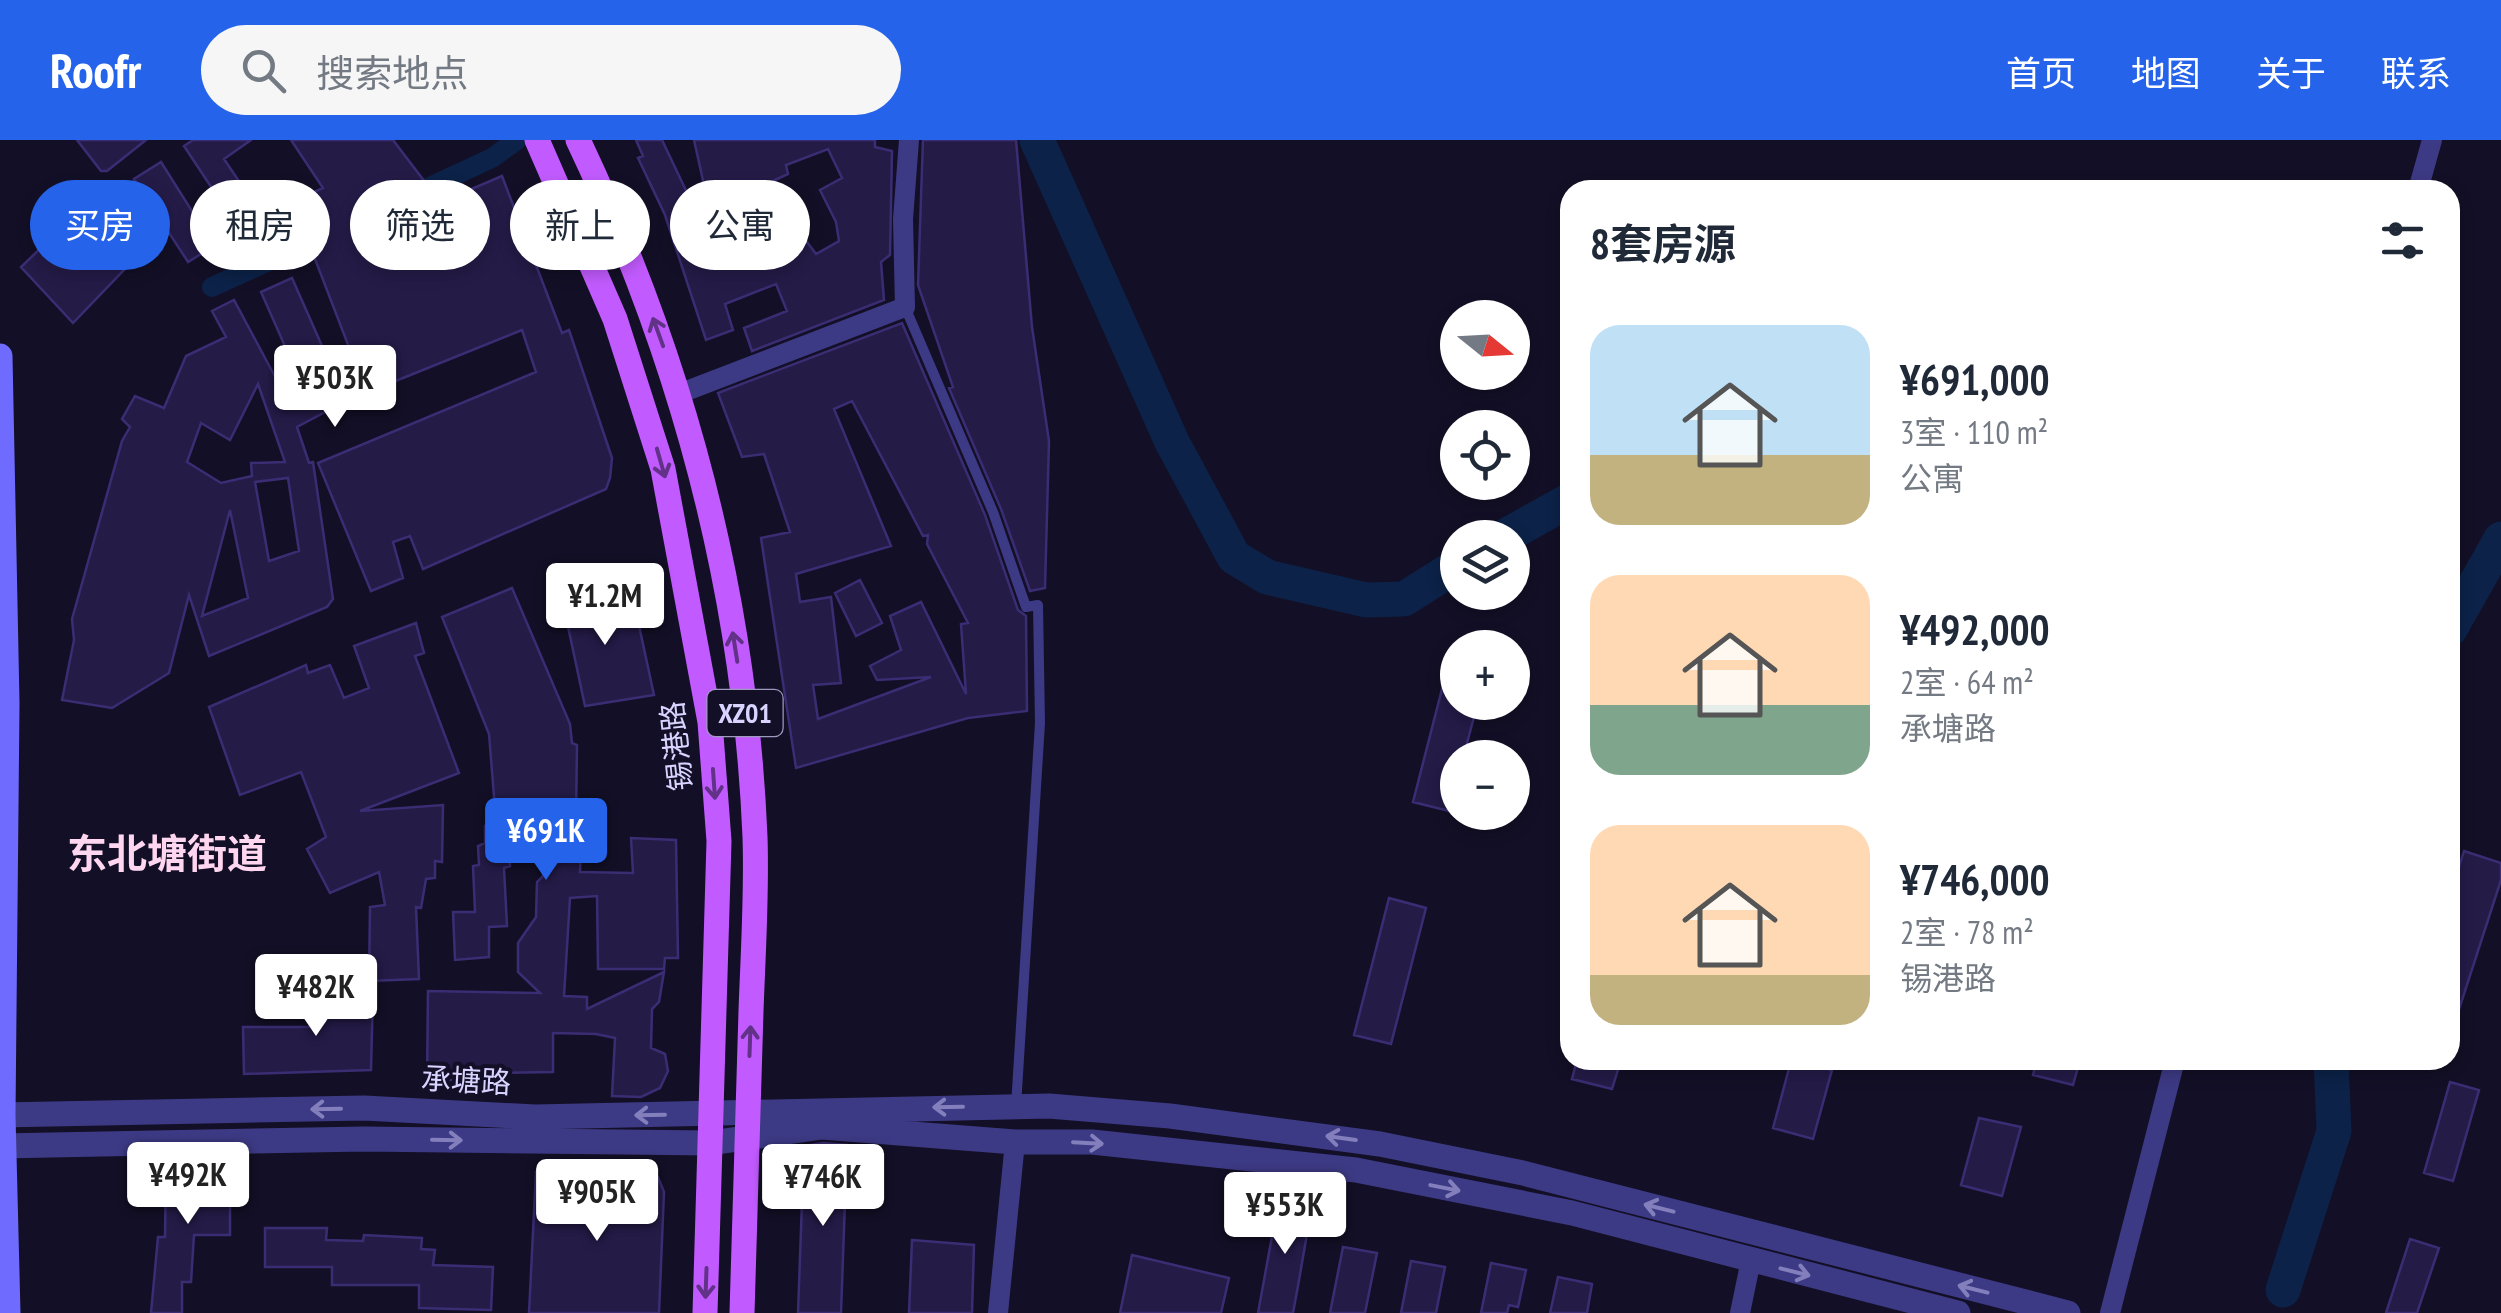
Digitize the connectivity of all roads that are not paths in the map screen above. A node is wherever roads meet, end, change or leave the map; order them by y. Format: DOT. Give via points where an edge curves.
graph roads {
  1 [pos="578,140"];
  2 [pos="909,140"];
  3 [pos="2432,140"];
  4 [pos="538,142"];
  5 [pos="2421,180"];
  6 [pos="904,307"];
  7 [pos="0,356"];
  8 [pos="680,393"];
  9 [pos="4,702"];
  10 [pos="2173,1070"];
  11 [pos="1016,1106"];
  12 [pos="748,1111"];
  13 [pos="711,1113"];
  14 [pos="1,1115"];
  15 [pos="747,1139"];
  16 [pos="1015,1142"];
  17 [pos="710,1143"];
  18 [pos="3,1146"];
  19 [pos="1751,1260"];
  20 [pos="8,1313"];
  21 [pos="705,1313"];
  22 [pos="742,1313"];
  23 [pos="998,1313"];
  24 [pos="1740,1313"];
  25 [pos="1958,1313"];
  26 [pos="2068,1313"];
  27 [pos="2110,1313"];
  8 -- 1 [label="main road, XZ01, one-way"];
  2 -- 6 [label="street"];
  3 -- 5 [label="street"];
  4 -- 13 [label="main road, 锡港路 / XZ01, one-way" via="580,232 642,400 694,620 719,841"];
  6 -- 8 [label="street"];
  6 -- 11 [label="lane" via="1026,607 1038,605 1040,723"];
  7 -- 9 [label="main road"];
  12 -- 8 [label="main road, XZ01, one-way" via="755,840 746,718 711,516"];
  9 -- 14 [label="main road"];
  10 -- 27 [label="street"];
  11 -- 12 [label="street, 承塘路, one-way"];
  26 -- 11 [label="street, 承塘路, one-way" via="1398,1147 1170,1116"];
  12 -- 13 [label="street, 承塘路"];
  12 -- 15 [label="main road, XZ01"];
  13 -- 14 [label="street, 承塘路, one-way" via="535,1117 364,1108"];
  13 -- 17 [label="main road, 锡港路 / XZ01"];
  14 -- 18 [label="main road"];
  15 -- 16 [label="street, 承塘路" via="822,1126"];
  15 -- 17 [label="street, 承塘路"];
  15 -- 22 [label="main road, XZ01"];
  16 -- 19 [label="street, 承塘路, one-way" via="1092,1142 1356,1170 1572,1213"];
  16 -- 23 [label="street"];
  18 -- 17 [label="street, 承塘路, one-way" via="364,1139"];
  17 -- 21 [label="main road, 锡港路 / XZ01, one-way"];
  18 -- 20 [label="main road"];
  19 -- 24 [label="street"];
  19 -- 25 [label="street, 承塘路, one-way"];
}
